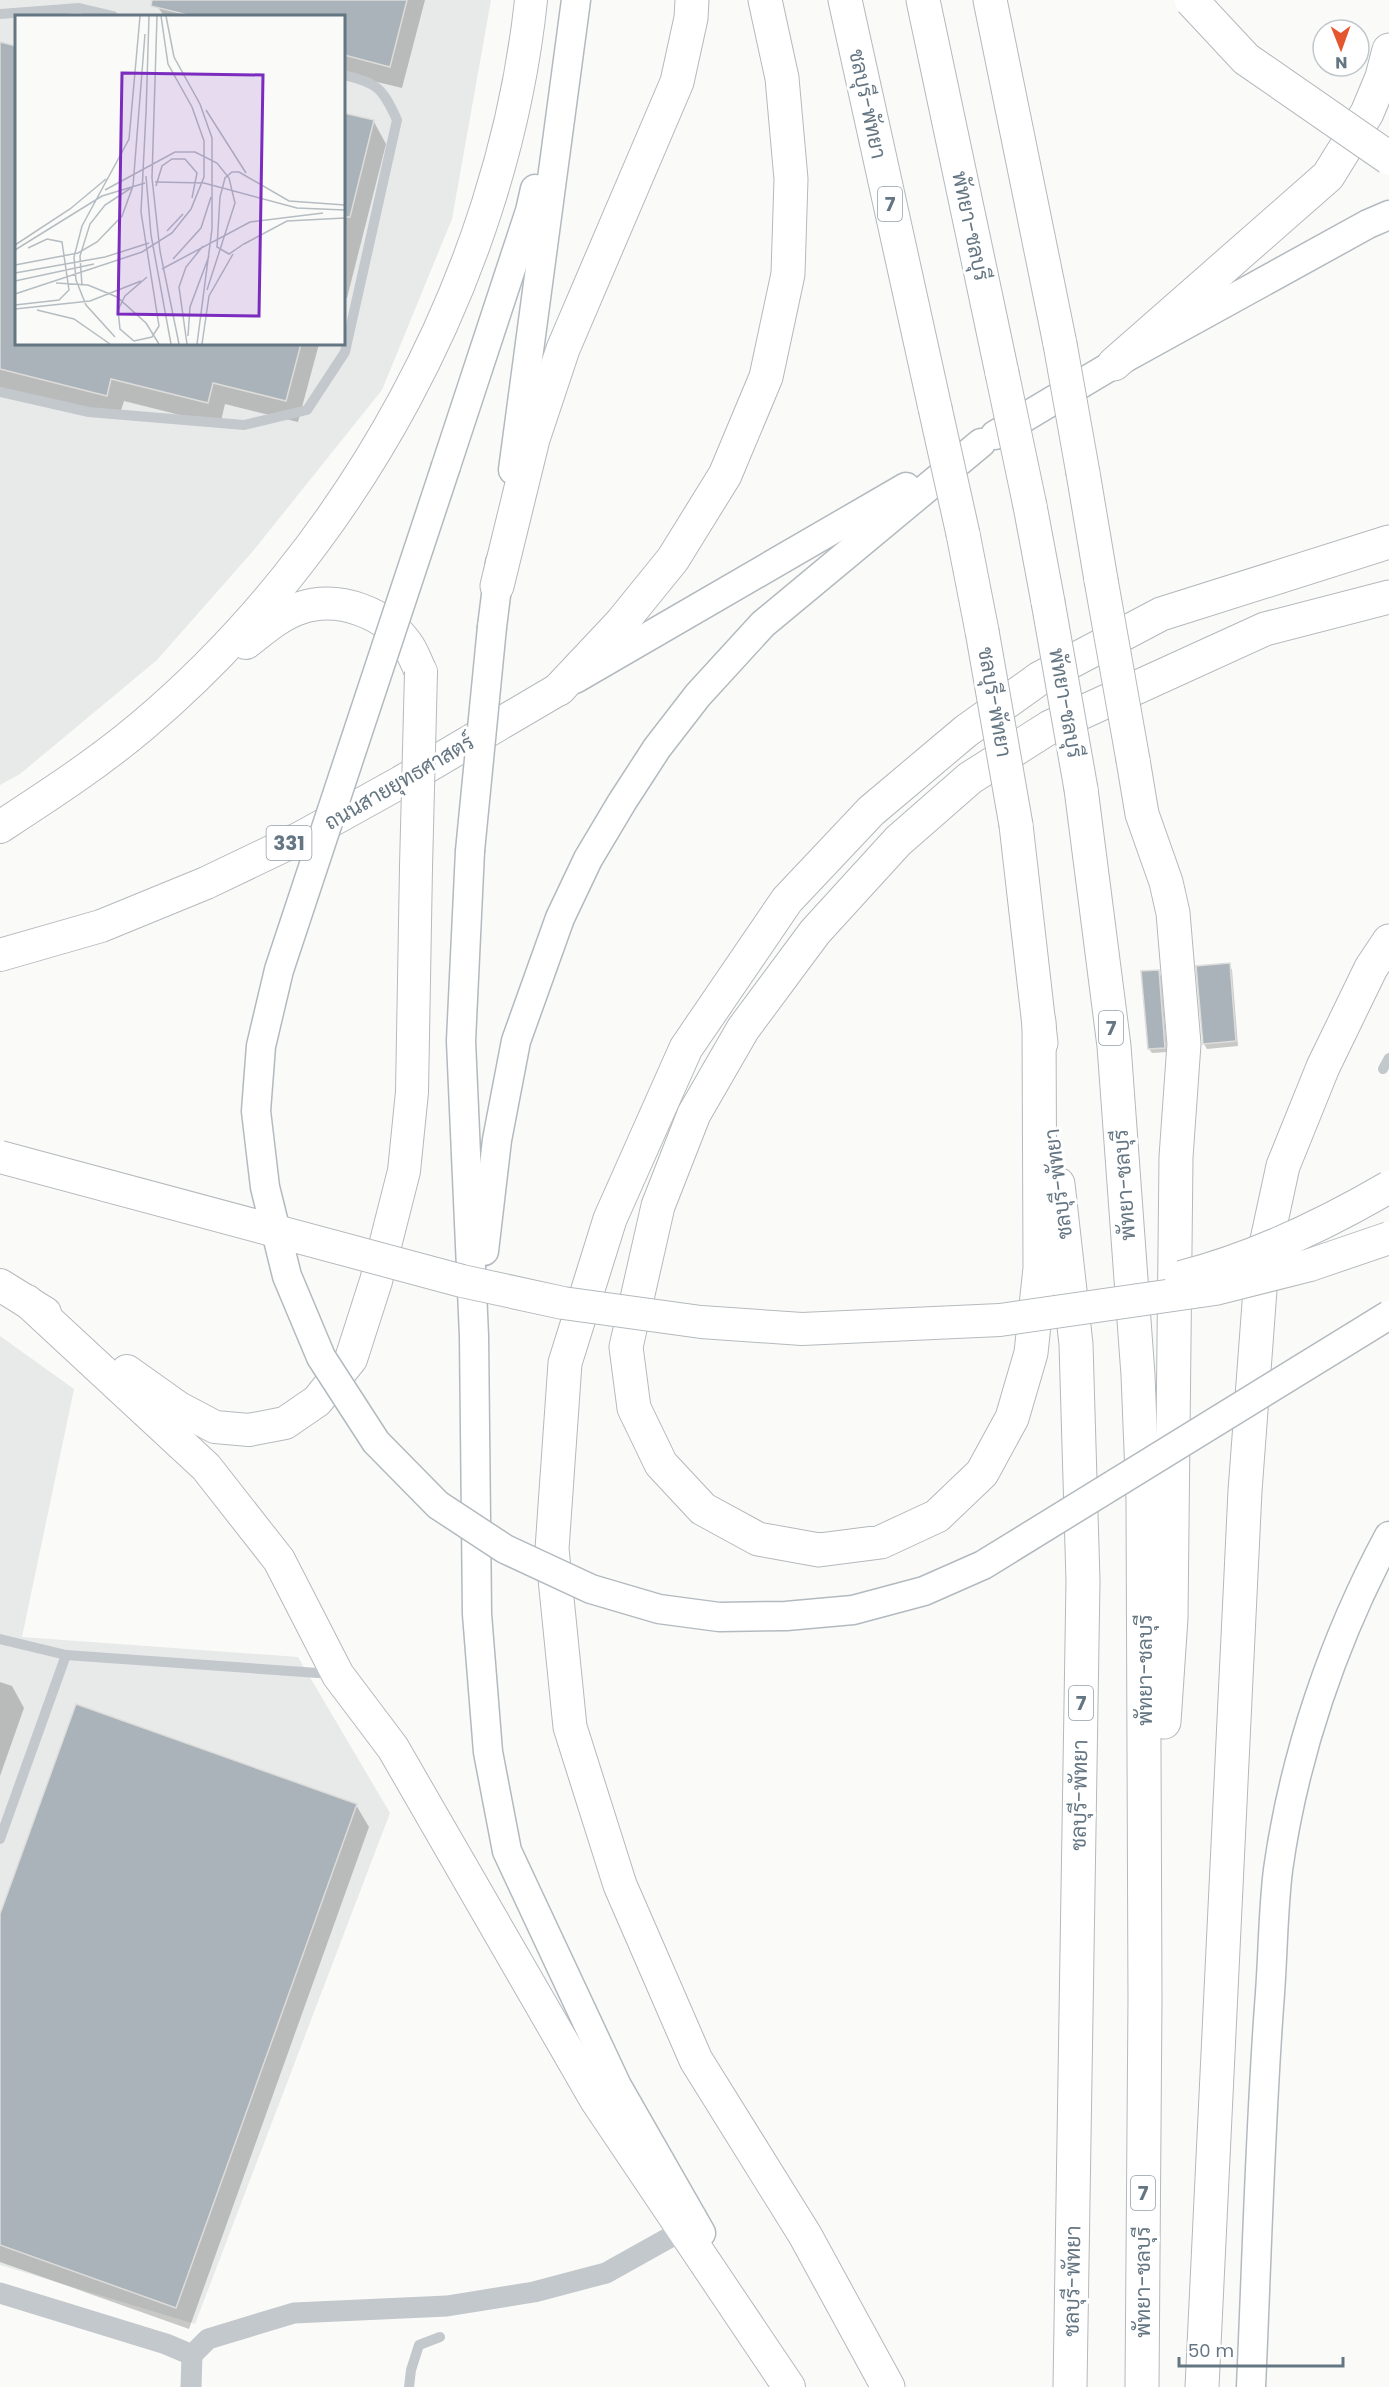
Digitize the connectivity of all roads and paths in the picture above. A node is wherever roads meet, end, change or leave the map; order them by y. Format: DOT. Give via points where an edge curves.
graph roads {
  1 [pos="531,0"];
  2 [pos="576,0"];
  3 [pos="692,0"];
  4 [pos="765,0"];
  5 [pos="845,0"];
  6 [pos="923,0"];
  7 [pos="990,0"];
  8 [pos="1191,0"];
  9 [pos="0,14"];
  10 [pos="109,15"];
  11 [pos="570,42"];
  12 [pos="1389,50"];
  13 [pos="345,75"];
  14 [pos="1389,158"];
  15 [pos="1389,215"];
  16 [pos="1114,364"];
  17 [pos="0,392"];
  18 [pos="981,443"];
  19 [pos="1383,545"];
  20 [pos="497,586"];
  21 [pos="1389,597"];
  22 [pos="559,689"];
  23 [pos="142,726"];
  24 [pos="0,826"];
  25 [pos="1389,942"];
  26 [pos="0,955"];
  27 [pos="1039,1022"];
  28 [pos="1389,1058"];
  29 [pos="1383,1070"];
  30 [pos="0,1157"];
  31 [pos="1389,1187"];
  32 [pos="1389,1238"];
  33 [pos="0,1285"];
  34 [pos="27,1301"];
  35 [pos="1389,1315"];
  36 [pos="1000,1320"];
  37 [pos="474,1336"];
  38 [pos="1389,1536"];
  39 [pos="0,1639"];
  40 [pos="66,1655"];
  41 [pos="338,1675"];
  42 [pos="0,1839"];
  43 [pos="1145,1999"];
  44 [pos="683,2230"];
  45 [pos="0,2293"];
  46 [pos="440,2337"];
  47 [pos="192,2355"];
  48 [pos="191,2387"];
  49 [pos="409,2387"];
  50 [pos="789,2387"];
  51 [pos="888,2387"];
  52 [pos="1070,2387"];
  53 [pos="1142,2387"];
  54 [pos="1202,2387"];
  55 [pos="1251,2387"];
  1 -- 23 [label="main road" via="515,109 494,188 462,279 428,354 326,528 256,612"];
  2 -- 11 [label="main road"];
  3 -- 20 [label="highway" via="677,82 559,360 533,439"];
  4 -- 22 [label="highway" via="782,78 791,179 788,274 766,377 725,475 673,559 622,622"];
  5 -- 27 [label="highway, ชลบุรี-พัทยา / 7, bridge" via="982,631 1016,825"];
  6 -- 43 [label="highway, พัทยา-ชลบุรี / 7, bridge" via="1048,602 1081,789 1113,1046 1138,1376 1143,1512"];
  7 -- 43 [label="highway, bridge" via="1060,344 1142,814 1173,913 1184,1044 1176,1156 1171,1618"];
  8 -- 14 [label="highway, bridge" via="1246,59"];
  9 -- 10 [label="lane" via="79,8"];
  11 -- 20 [label="main road"];
  11 -- 35 [label="main road, bridge" via="530,211 279,970 261,1046 256,1111 265,1187 287,1276 321,1357 376,1442 438,1505 505,1550 591,1589 659,1609 719,1617 786,1616 853,1610 924,1591 983,1565"];
  12 -- 16 [label="highway" via="1367,113 1328,176"];
  13 -- 17 [label="lane" via="369,82 385,94 397,120 345,352 307,410 244,425 89,412"];
  15 -- 16 [label="main road"];
  16 -- 18 [label="main road"];
  18 -- 22 [label="main road"];
  18 -- 37 [label="main road" via="763,624 698,695 657,748 588,859 560,918 516,1041 497,1140"];
  19 -- 51 [label="highway" via="1161,614 1050,673 966,731 871,811 787,900 686,1048 610,1219 565,1363 552,1549 570,1727 620,1885 696,2060 805,2235"];
  20 -- 37 [label="main road, bridge" via="470,851 461,1041"];
  21 -- 27 [label="highway" via="1265,629 1050,727 970,778 898,841 815,932 743,1029 694,1114 658,1206 626,1347 634,1408 656,1455 703,1509 758,1539 819,1551 881,1542 937,1516 982,1473 1012,1419 1031,1353 1040,1268"];
  22 -- 26 [label="main road, ถนนสายยุทธศาสตร์ / 331" via="300,838 206,883 101,926"];
  23 -- 24 [label="main road" via="68,783"];
  23 -- 34 [label="main road, bridge" via="271,623 300,608 333,604 365,611 390,625 409,646 421,672 422,709 412,1092 404,1171 351,1359 318,1401 285,1423 249,1430 215,1427 180,1408"];
  25 -- 54 [label="highway" via="1371,969 1323,1066 1283,1166 1262,1263 1245,1491"];
  27 -- 52 [label="highway, ชลบุรี-พัทยา / 7" via="1076,1344 1083,1581"];
  28 -- 29 [label="lane"];
  30 -- 36 [label="main road, bridge" via="462,1281 563,1304 701,1322 802,1329"];
  31 -- 36 [label="main road, bridge" via="1303,1233 1210,1269"];
  32 -- 36 [label="main road, bridge" via="1310,1265 1215,1289"];
  33 -- 34 [label="main road"];
  34 -- 41 [label="main road" via="206,1467 279,1560"];
  37 -- 50 [label="main road" via="477,1614 488,1752 507,1851 617,2086"];
  38 -- 55 [label="main road" via="1366,1578 1335,1652 1310,1729 1278,1871 1266,2037"];
  39 -- 40 [label="lane"];
  40 -- 41 [label="lane"];
  40 -- 42 [label="lane"];
  41 -- 44 [label="main road" via="393,1748 596,2100"];
  43 -- 53 [label="highway, พัทยา-ชลบุรี / 7"];
  44 -- 47 [label="street" via="606,2273 544,2289 447,2306 294,2313 208,2339"];
  44 -- 50 [label="main road"];
  45 -- 47 [label="street"];
  46 -- 49 [label="lane" via="419,2344"];
  47 -- 48 [label="street"];
}
